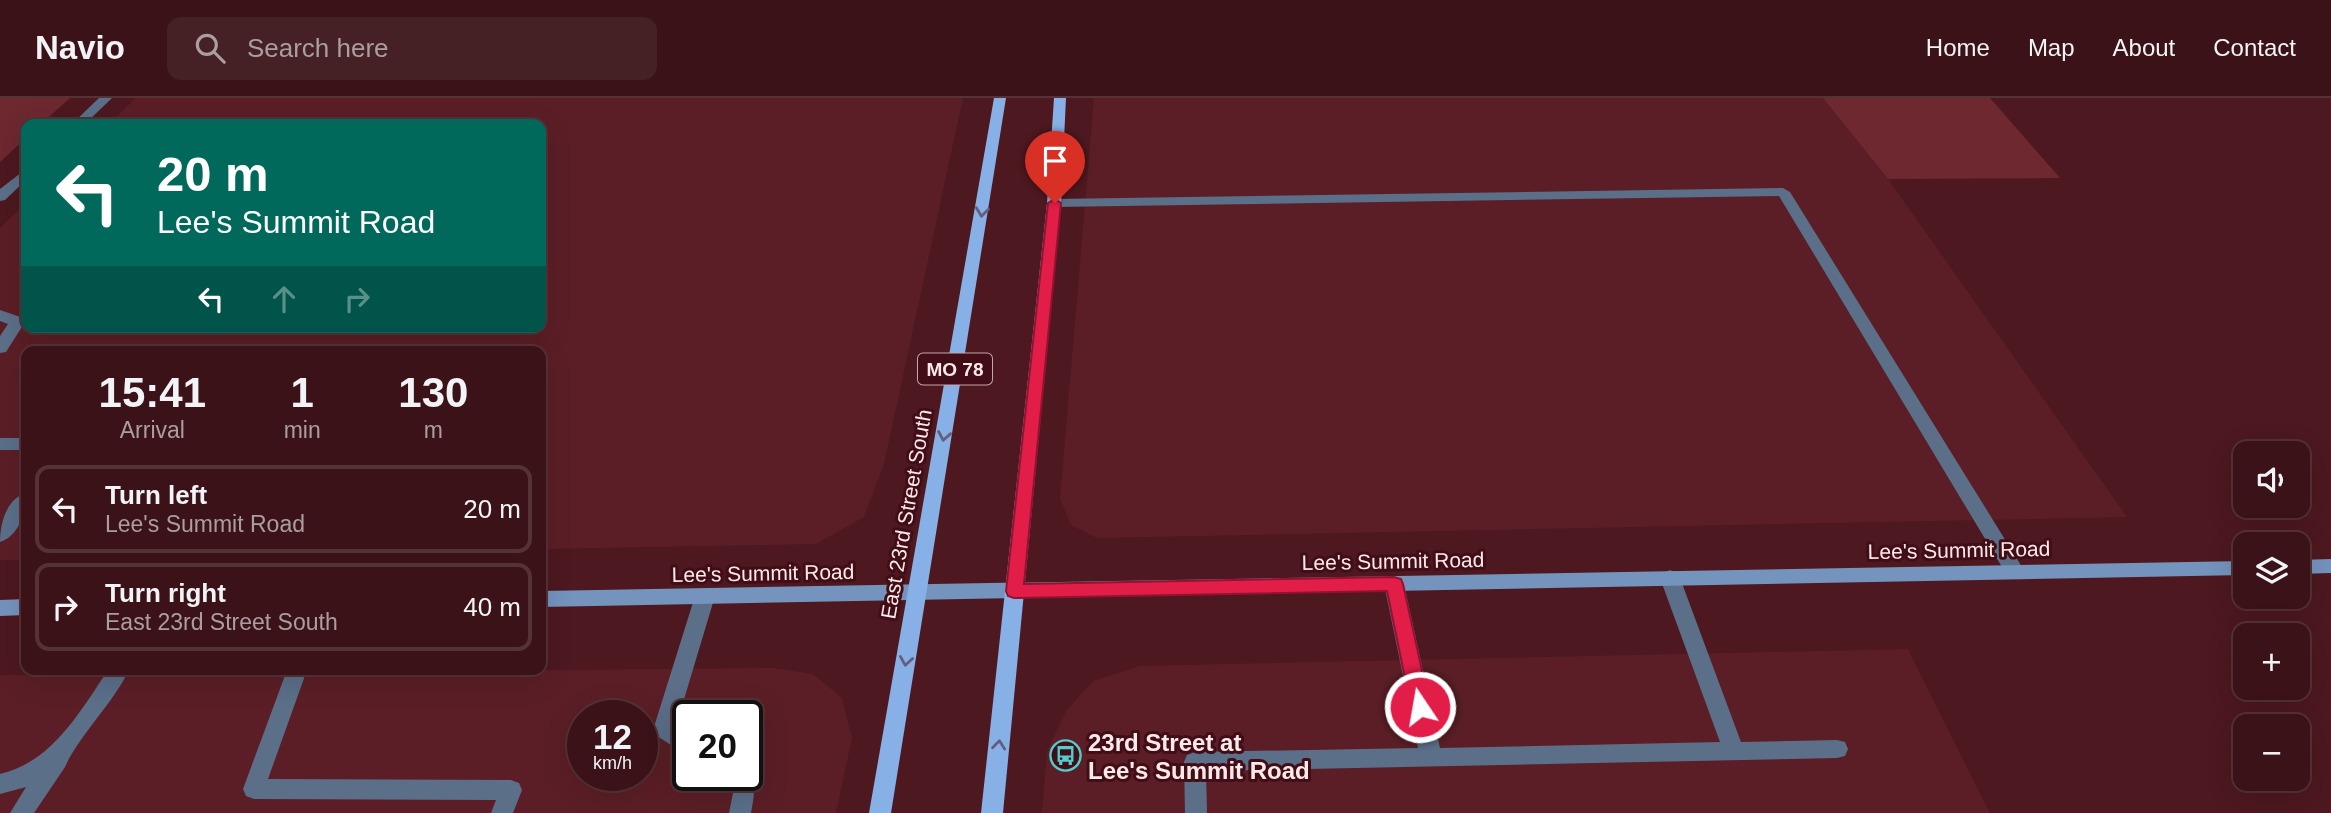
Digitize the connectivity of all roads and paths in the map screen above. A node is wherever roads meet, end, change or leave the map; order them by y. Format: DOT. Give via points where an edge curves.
graph roads {
  1 [pos="106,98"];
  2 [pos="1000,98"];
  3 [pos="1060,98"];
  4 [pos="83,119"];
  5 [pos="21,178"];
  6 [pos="0,197"];
  7 [pos="1055,203"];
  8 [pos="0,315"];
  9 [pos="0,348"];
  10 [pos="0,444"];
  11 [pos="21,444"];
  12 [pos="21,507"];
  13 [pos="0,535"];
  14 [pos="2331,566"];
  15 [pos="2310,567"];
  16 [pos="2233,568"];
  17 [pos="2015,572"];
  18 [pos="1670,578"];
  19 [pos="1394,584"];
  20 [pos="1014,591"];
  21 [pos="917,593"];
  22 [pos="705,596"];
  23 [pos="546,599"];
  24 [pos="21,607"];
  25 [pos="0,608"];
  26 [pos="115,675"];
  27 [pos="295,675"];
  28 [pos="673,700"];
  29 [pos="672,704"];
  30 [pos="672,736"];
  31 [pos="65,748"];
  32 [pos="1838,749"];
  33 [pos="1734,751"];
  34 [pos="1431,757"];
  35 [pos="0,784"];
  36 [pos="745,791"];
  37 [pos="21,813"];
  38 [pos="502,813"];
  39 [pos="740,813"];
  40 [pos="880,813"];
  41 [pos="992,813"];
  42 [pos="1196,813"];
  1 -- 4 [label="lane"];
  2 -- 21 [label="main road, East 23rd Street South / MO 78, one-way"];
  3 -- 7 [label="main road"];
  5 -- 6 [label="lane"];
  7 -- 17 [label="lane" via="1783,192"];
  7 -- 20 [label="main road"];
  8 -- 9 [label="lane" via="17,322"];
  10 -- 11 [label="lane"];
  12 -- 13 [label="lane"];
  14 -- 15 [label="main road"];
  16 -- 17 [label="main road, Lee's Summit Road"];
  17 -- 18 [label="main road, Lee's Summit Road"];
  18 -- 19 [label="main road, Lee's Summit Road"];
  18 -- 33 [label="lane"];
  19 -- 20 [label="main road, Lee's Summit Road"];
  19 -- 34 [label="lane"];
  20 -- 21 [label="main road, Lee's Summit Road"];
  41 -- 20 [label="main road, one-way"];
  21 -- 22 [label="main road, Lee's Summit Road"];
  21 -- 40 [label="main road, East 23rd Street South / MO 78, one-way"];
  22 -- 23 [label="main road, Lee's Summit Road"];
  22 -- 28 [label="lane"];
  24 -- 25 [label="main road"];
  26 -- 31 [label="lane"];
  27 -- 38 [label="lane" via="254,789 511,790"];
  29 -- 30 [label="lane" via="664,730"];
  31 -- 35 [label="lane" via="18,782"];
  31 -- 37 [label="lane"];
  32 -- 33 [label="lane"];
  33 -- 34 [label="lane"];
  34 -- 42 [label="lane" via="1195,762"];
  36 -- 39 [label="lane"];
}
